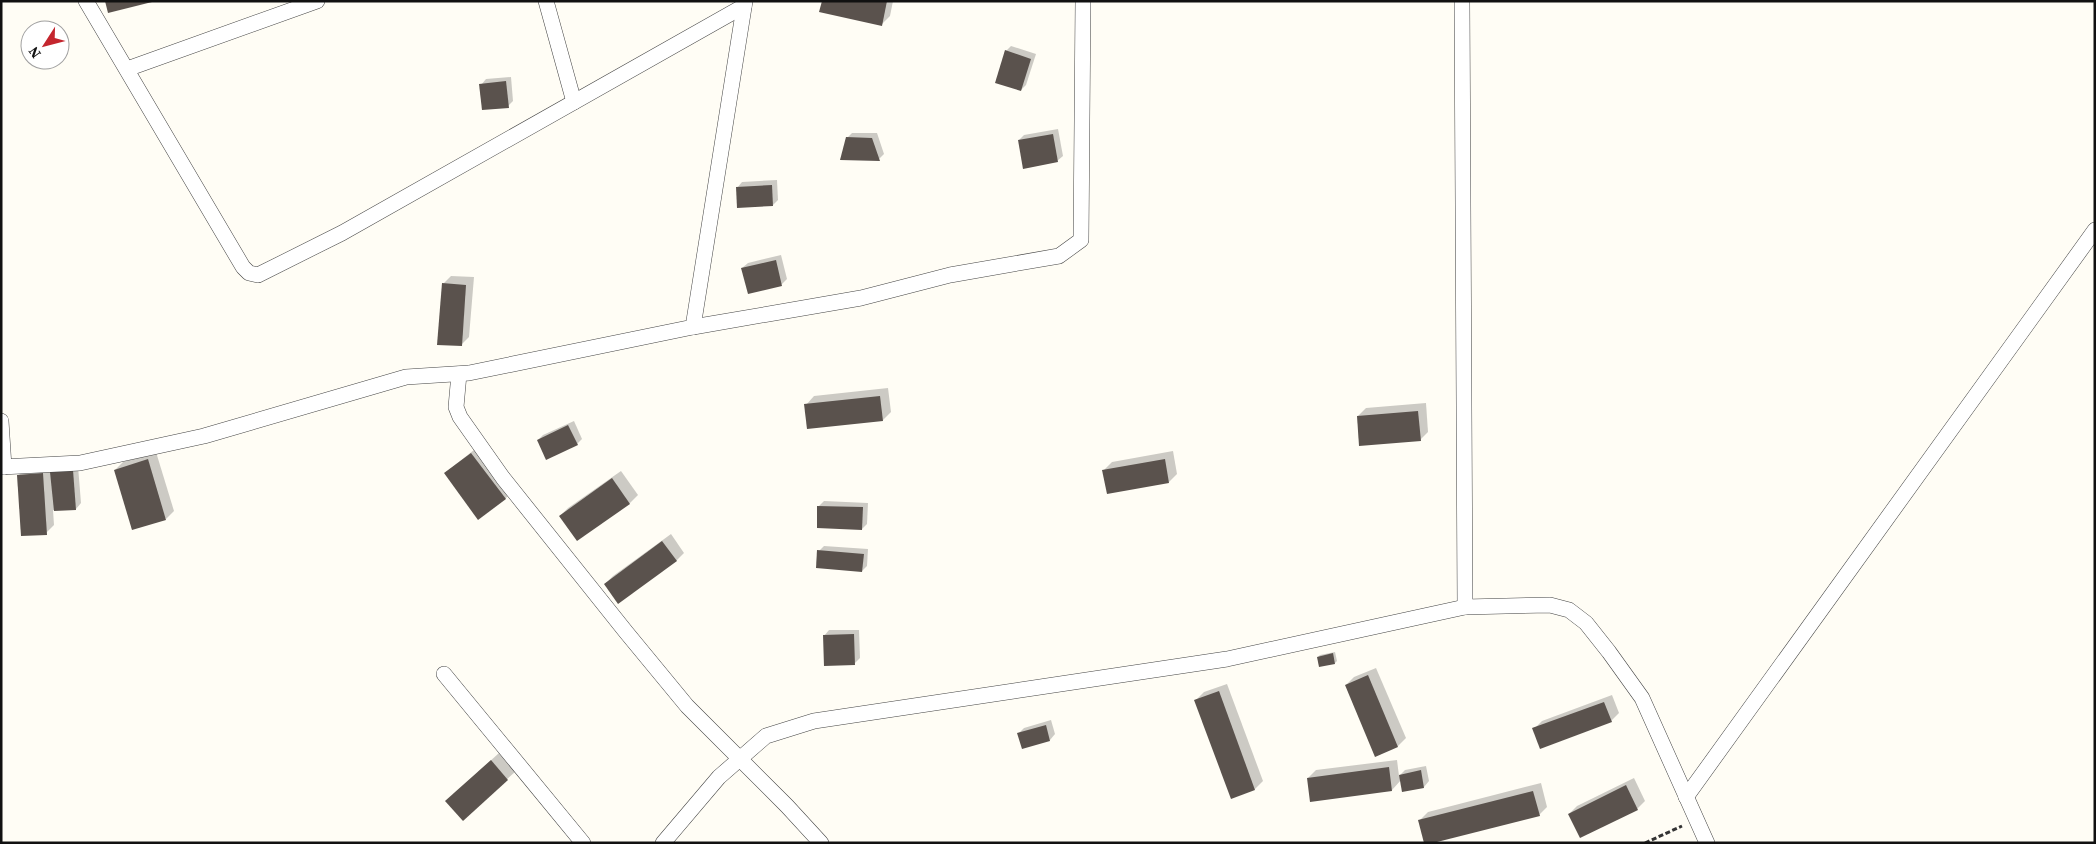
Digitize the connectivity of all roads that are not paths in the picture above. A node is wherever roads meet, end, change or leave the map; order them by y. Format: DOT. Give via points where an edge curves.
graph roads {
  1 [pos="86,1"];
  2 [pos="317,1"];
  3 [pos="546,1"];
  4 [pos="1083,1"];
  5 [pos="1462,1"];
  6 [pos="745,4"];
  7 [pos="127,69"];
  8 [pos="574,102"];
  9 [pos="2095,230"];
  10 [pos="693,327"];
  11 [pos="459,374"];
  12 [pos="1,421"];
  13 [pos="3,467"];
  14 [pos="1466,607"];
  15 [pos="444,674"];
  16 [pos="738,759"];
  17 [pos="1686,797"];
  18 [pos="583,843"];
  19 [pos="663,843"];
  20 [pos="821,843"];
  21 [pos="1707,843"];
  1 -- 7 [label="street"];
  2 -- 7 [label="street"];
  3 -- 8 [label="street"];
  4 -- 10 [label="street" via="1080,240 1059,256 950,275 861,298"];
  5 -- 14 [label="street"];
  6 -- 8 [label="street"];
  6 -- 10 [label="street"];
  7 -- 8 [label="street" via="242,266 258,276 342,233"];
  9 -- 17 [label="street"];
  10 -- 11 [label="street"];
  11 -- 13 [label="street" via="406,378 204,436 80,463"];
  11 -- 16 [label="street" via="456,407 470,433 626,632 687,706"];
  12 -- 13 [label="street"];
  14 -- 16 [label="street" via="1227,659 814,721 766,736"];
  14 -- 17 [label="street" via="1550,605 1569,610 1586,623 1642,698"];
  15 -- 18 [label="street"];
  16 -- 19 [label="street"];
  16 -- 20 [label="street" via="788,806"];
  17 -- 21 [label="street"];
}
